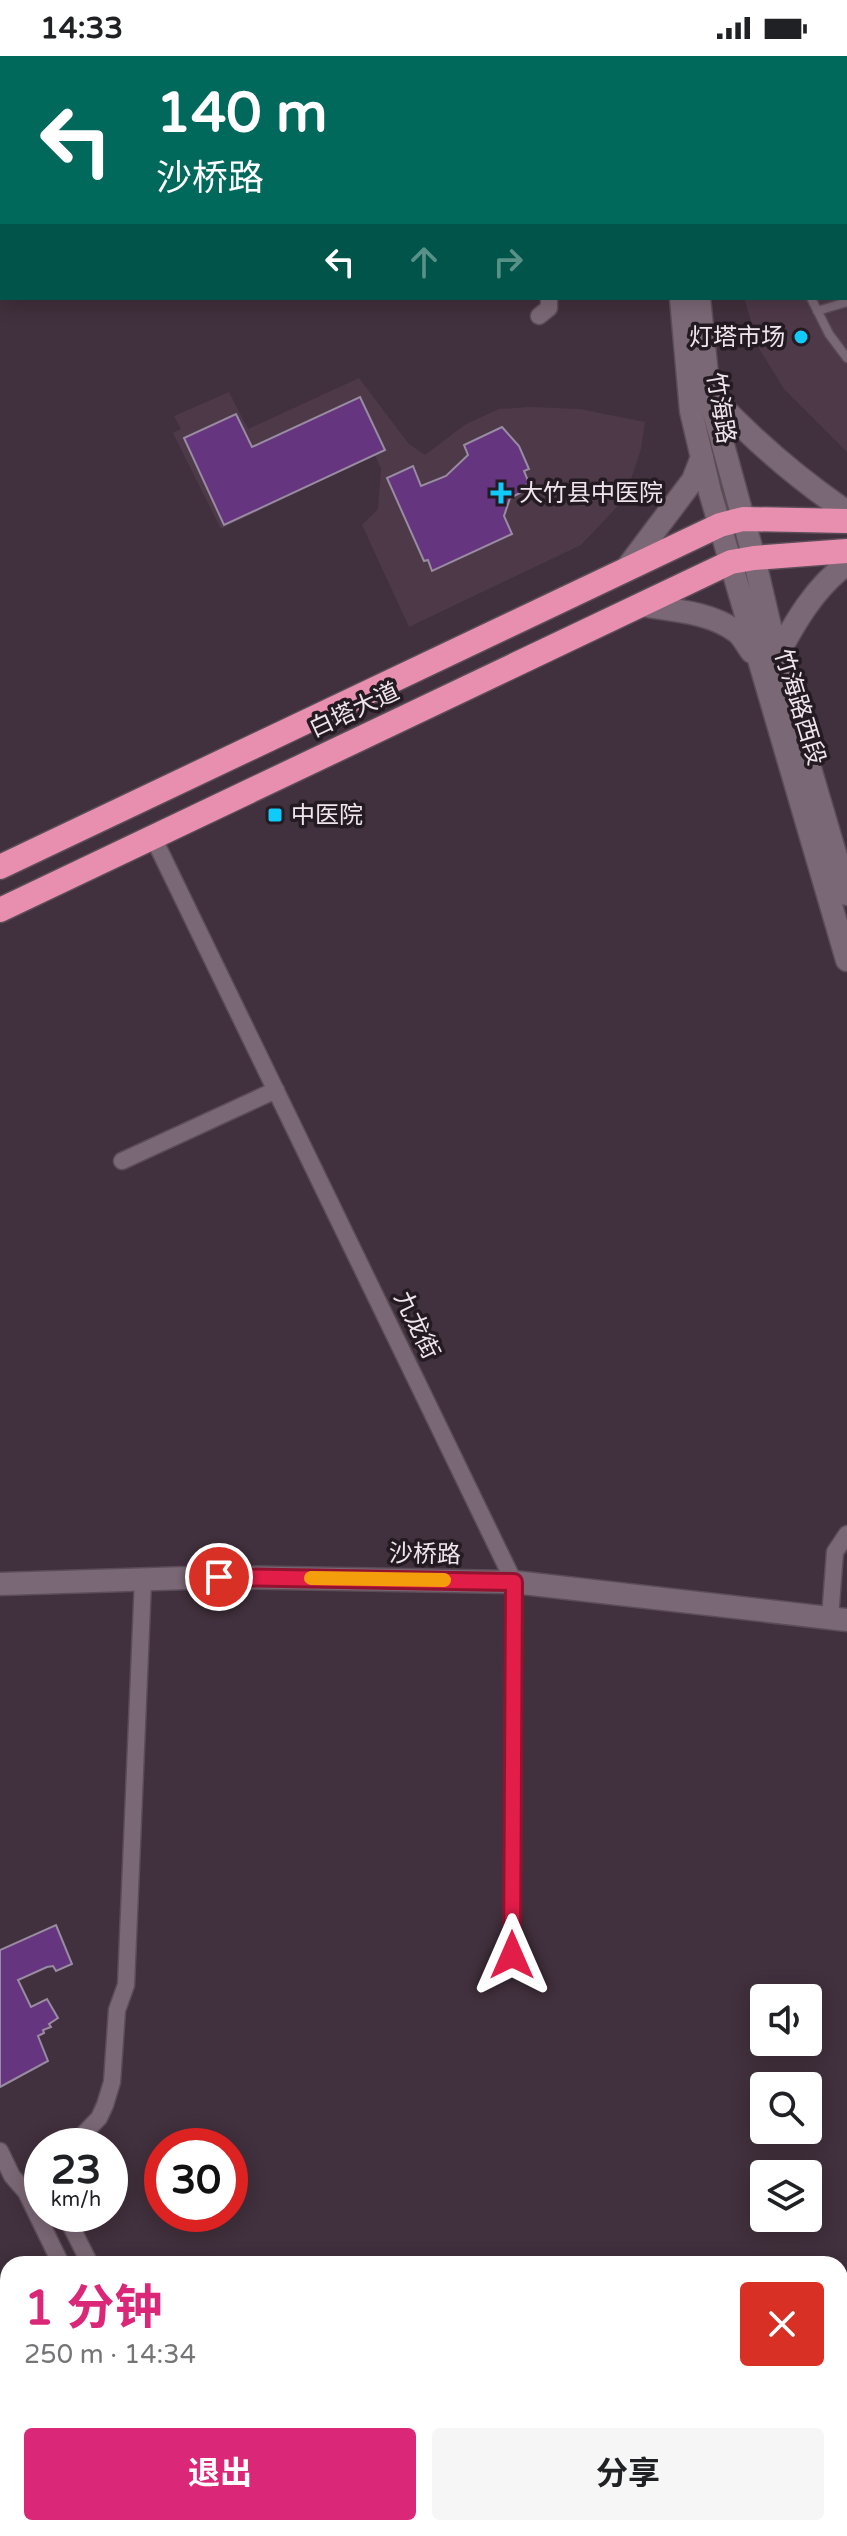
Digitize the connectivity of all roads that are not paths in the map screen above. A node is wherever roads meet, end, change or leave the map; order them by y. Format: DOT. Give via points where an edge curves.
graph roads {
  1 [pos="549,300"];
  2 [pos="681,300"];
  3 [pos="699,300"];
  4 [pos="812,300"];
  5 [pos="847,302"];
  6 [pos="817,311"];
  7 [pos="539,316"];
  8 [pos="847,358"];
  9 [pos="709,394"];
  10 [pos="702,457"];
  11 [pos="847,512"];
  12 [pos="847,521"];
  13 [pos="731,522"];
  14 [pos="847,551"];
  15 [pos="742,560"];
  16 [pos="847,564"];
  17 [pos="626,569"];
  18 [pos="640,605"];
  19 [pos="768,659"];
  20 [pos="153,837"];
  21 [pos="0,867"];
  22 [pos="847,894"];
  23 [pos="0,910"];
  24 [pos="847,960"];
  25 [pos="276,1090"];
  26 [pos="122,1161"];
  27 [pos="847,1534"];
  28 [pos="143,1580"];
  29 [pos="1,1582"];
  30 [pos="514,1582"];
  31 [pos="839,1619"];
  32 [pos="512,1955"];
  33 [pos="89,2128"];
  34 [pos="0,2151"];
  35 [pos="74,2232"];
  36 [pos="57,2256"];
  37 [pos="86,2256"];
  1 -- 7 [label="street" via="549,308"];
  2 -- 10 [label="street, 竹海路" via="691,411"];
  3 -- 9 [label="street, 竹海路"];
  4 -- 6 [label="lane"];
  5 -- 6 [label="lane"];
  6 -- 8 [label="lane"];
  9 -- 11 [label="street" via="775,458"];
  9 -- 13 [label="street, 竹海路"];
  10 -- 13 [label="street, 竹海路"];
  10 -- 17 [label="street" via="693,480"];
  12 -- 13 [label="highway"];
  13 -- 15 [label="street, 竹海路西段"];
  13 -- 17 [label="highway, 白塔大道"];
  14 -- 15 [label="highway"];
  15 -- 18 [label="highway, 白塔大道"];
  15 -- 19 [label="street, 竹海路西段"];
  16 -- 19 [label="street" via="820,588"];
  17 -- 21 [label="highway, 白塔大道"];
  18 -- 19 [label="street" via="717,621"];
  18 -- 20 [label="highway, 白塔大道"];
  19 -- 22 [label="street, 竹海路西段"];
  19 -- 24 [label="street, 竹海路西段" via="787,752"];
  20 -- 23 [label="highway, 白塔大道"];
  20 -- 25 [label="street, 九龙街"];
  25 -- 26 [label="street"];
  25 -- 30 [label="street, 九龙街"];
  27 -- 31 [label="street" via="835,1552"];
  28 -- 29 [label="street, 沙桥路"];
  28 -- 30 [label="street, 沙桥路"];
  28 -- 33 [label="street" via="126,1985 117,2010 112,2082 99,2118"];
  30 -- 31 [label="street, 沙桥路"];
  30 -- 32 [label="street"];
  34 -- 36 [label="street"];
  35 -- 37 [label="street"];
}
